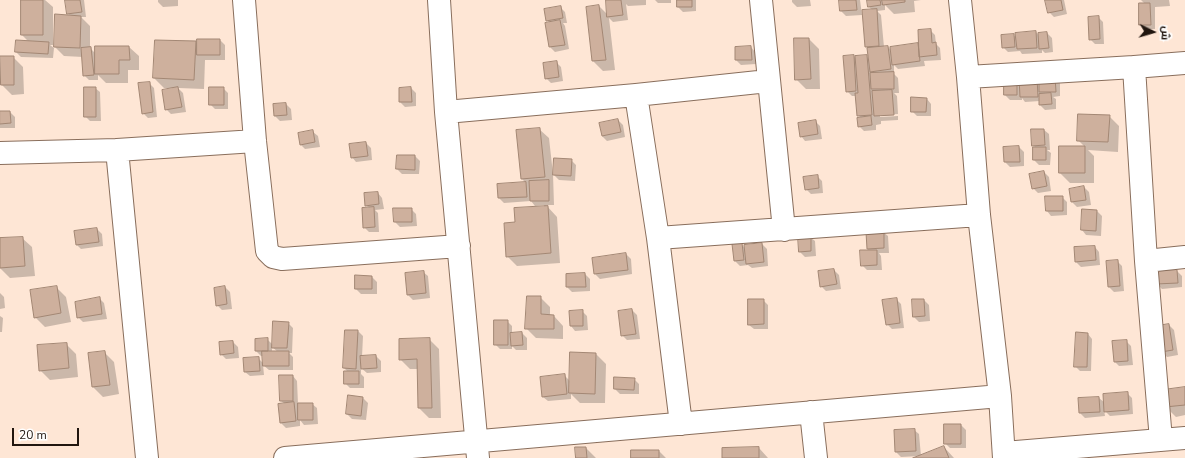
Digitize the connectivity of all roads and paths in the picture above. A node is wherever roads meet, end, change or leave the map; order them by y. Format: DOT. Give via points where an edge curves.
graph roads {
  1 [pos="244,0"];
  2 [pos="440,0"];
  3 [pos="761,0"];
  4 [pos="960,0"];
  5 [pos="1185,63"];
  6 [pos="1134,67"];
  7 [pos="968,77"];
  8 [pos="768,80"];
  9 [pos="636,95"];
  10 [pos="446,112"];
  11 [pos="255,141"];
  12 [pos="117,150"];
  13 [pos="0,153"];
  14 [pos="979,215"];
  15 [pos="784,230"];
  16 [pos="658,238"];
  17 [pos="458,246"];
  18 [pos="1185,257"];
  19 [pos="1146,261"];
  20 [pos="1000,396"];
  21 [pos="811,412"];
  22 [pos="681,424"];
  23 [pos="1185,438"];
  24 [pos="1161,440"];
  25 [pos="477,450"];
  26 [pos="1004,455"];
  27 [pos="147,458"];
  28 [pos="285,458"];
  29 [pos="816,458"];
  1 -- 11 [label="street"];
  2 -- 10 [label="street"];
  3 -- 8 [label="street"];
  4 -- 7 [label="street"];
  5 -- 6 [label="street"];
  6 -- 7 [label="street"];
  6 -- 19 [label="street"];
  7 -- 14 [label="street"];
  8 -- 9 [label="street"];
  8 -- 15 [label="street"];
  9 -- 10 [label="street"];
  9 -- 16 [label="street"];
  10 -- 17 [label="street"];
  11 -- 12 [label="street"];
  11 -- 17 [label="street" via="267,251 273,257 282,259"];
  12 -- 13 [label="street"];
  12 -- 27 [label="street"];
  14 -- 15 [label="street"];
  14 -- 20 [label="street"];
  15 -- 16 [label="street"];
  16 -- 22 [label="street"];
  17 -- 25 [label="street"];
  18 -- 19 [label="street"];
  19 -- 24 [label="street"];
  20 -- 21 [label="street"];
  20 -- 26 [label="street"];
  21 -- 22 [label="street"];
  21 -- 29 [label="street"];
  22 -- 25 [label="street"];
  23 -- 24 [label="street"];
  24 -- 26 [label="street"];
  25 -- 28 [label="street"];
}
